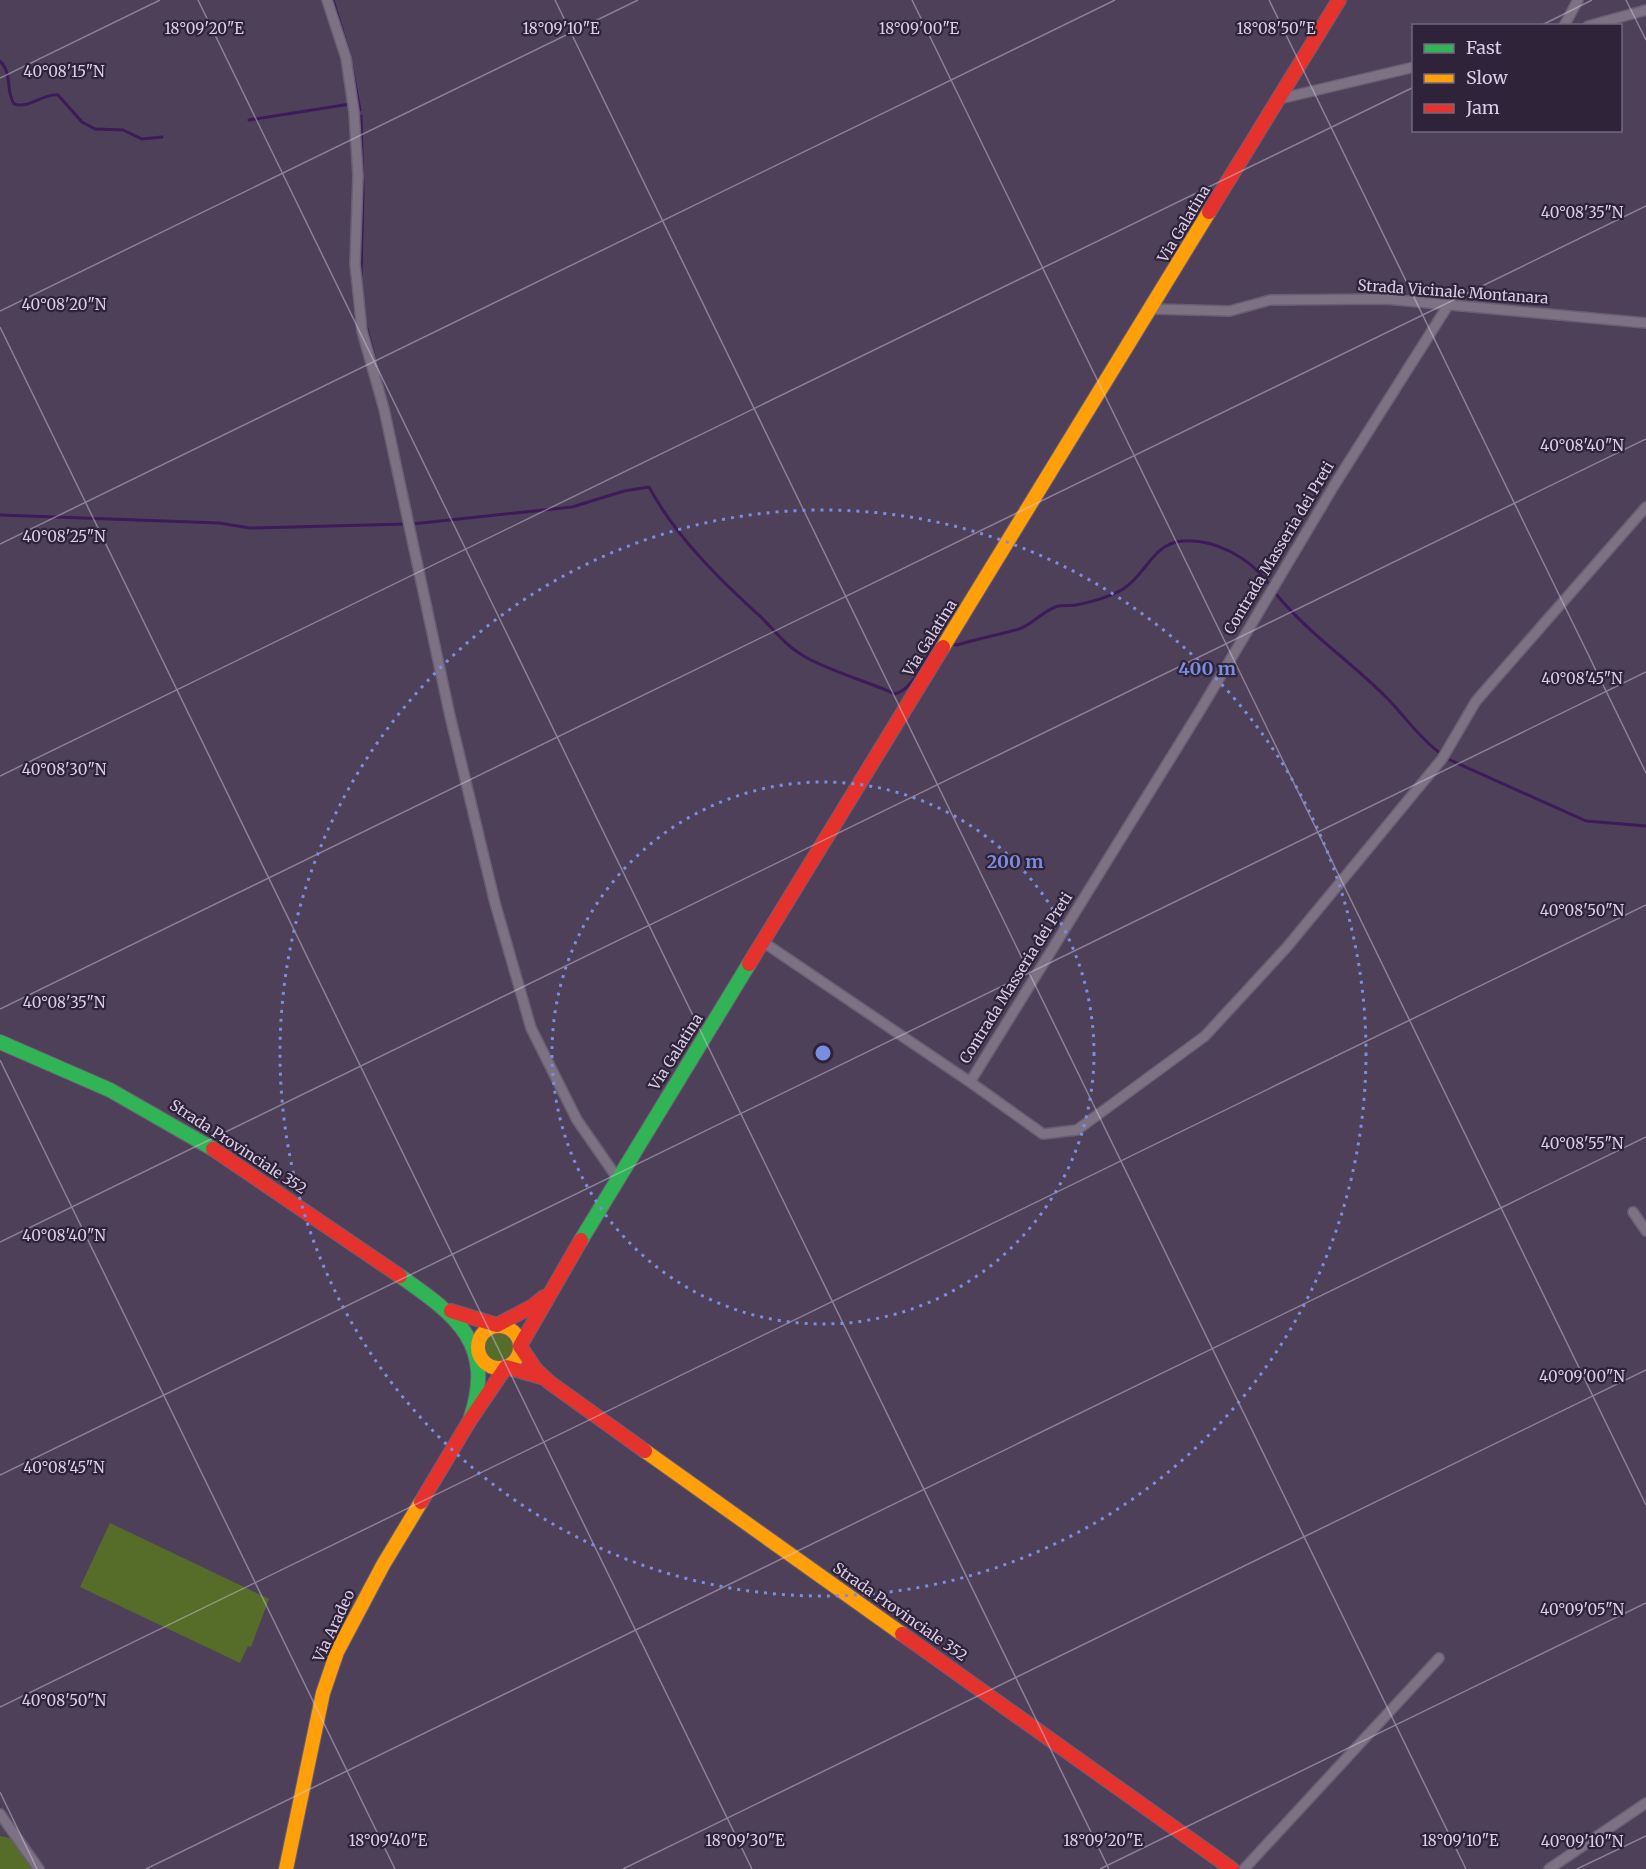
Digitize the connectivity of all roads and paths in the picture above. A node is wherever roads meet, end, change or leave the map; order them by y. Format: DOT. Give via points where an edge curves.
graph roads {
  1 [pos="327,0"];
  2 [pos="1339,0"];
  3 [pos="1578,0"];
  4 [pos="1646,10"];
  5 [pos="1565,24"];
  6 [pos="1595,24"];
  7 [pos="1412,67"];
  8 [pos="1279,99"];
  9 [pos="1447,307"];
  10 [pos="1152,309"];
  11 [pos="1646,323"];
  12 [pos="1646,507"];
  13 [pos="763,942"];
  14 [pos="0,1042"];
  15 [pos="970,1082"];
  16 [pos="618,1179"];
  17 [pos="1633,1212"];
  18 [pos="1646,1231"];
  19 [pos="548,1293"];
  20 [pos="444,1307"];
  21 [pos="497,1325"];
  22 [pos="520,1346"];
  23 [pos="478,1354"];
  24 [pos="506,1367"];
  25 [pos="549,1382"];
  26 [pos="470,1420"];
  27 [pos="1439,1658"];
  28 [pos="1646,1803"];
  29 [pos="0,1814"];
  30 [pos="39,1869"];
  31 [pos="286,1869"];
  32 [pos="1232,1869"];
  33 [pos="1244,1869"];
  34 [pos="1548,1869"];
  1 -- 16 [label="street" via="346,58 354,112 357,303 492,892 531,1028 577,1120"];
  2 -- 8 [label="main road, Via Galatina"];
  3 -- 5 [label="street"];
  4 -- 6 [label="street"];
  7 -- 8 [label="street"];
  8 -- 10 [label="main road, Via Galatina"];
  9 -- 10 [label="street, Strada Vicinale Montanara" via="1386,299 1270,300 1230,311"];
  9 -- 11 [label="street, Strada Vicinale Montanara"];
  9 -- 15 [label="street, Contrada Masseria dei Preti"];
  10 -- 13 [label="main road, Via Galatina"];
  12 -- 15 [label="street, Contrada Masseria dei Preti" via="1476,701 1442,759 1287,947 1205,1036 1077,1130 1043,1134"];
  13 -- 15 [label="street"];
  13 -- 16 [label="main road, Via Galatina"];
  14 -- 20 [label="main road, Strada Provinciale 352" via="144,1107 197,1138"];
  16 -- 19 [label="main road, Via Galatina"];
  17 -- 18 [label="street"];
  19 -- 21 [label="main road, Via Galatina" via="533,1306"];
  19 -- 22 [label="main road, Via Galatina"];
  20 -- 21 [label="main road, Strada Provinciale 352" via="469,1319"];
  20 -- 23 [label="main road, Strada Provinciale 352"];
  21 -- 22 [label="main road" via="513,1331"];
  21 -- 23 [label="main road" via="481,1335"];
  22 -- 24 [label="main road" via="515,1361"];
  22 -- 25 [label="main road, Strada Provinciale 352"];
  23 -- 24 [label="main road" via="488,1365"];
  23 -- 26 [label="main road, Via Aradeo" via="478,1396"];
  24 -- 25 [label="main road, Strada Provinciale 352" via="530,1372"];
  24 -- 26 [label="main road, Via Aradeo"];
  25 -- 32 [label="main road, Strada Provinciale 352"];
  26 -- 31 [label="main road, Via Aradeo" via="361,1604 337,1652 323,1694"];
  27 -- 33 [label="street"];
  28 -- 34 [label="street"];
  29 -- 30 [label="street"];
}
